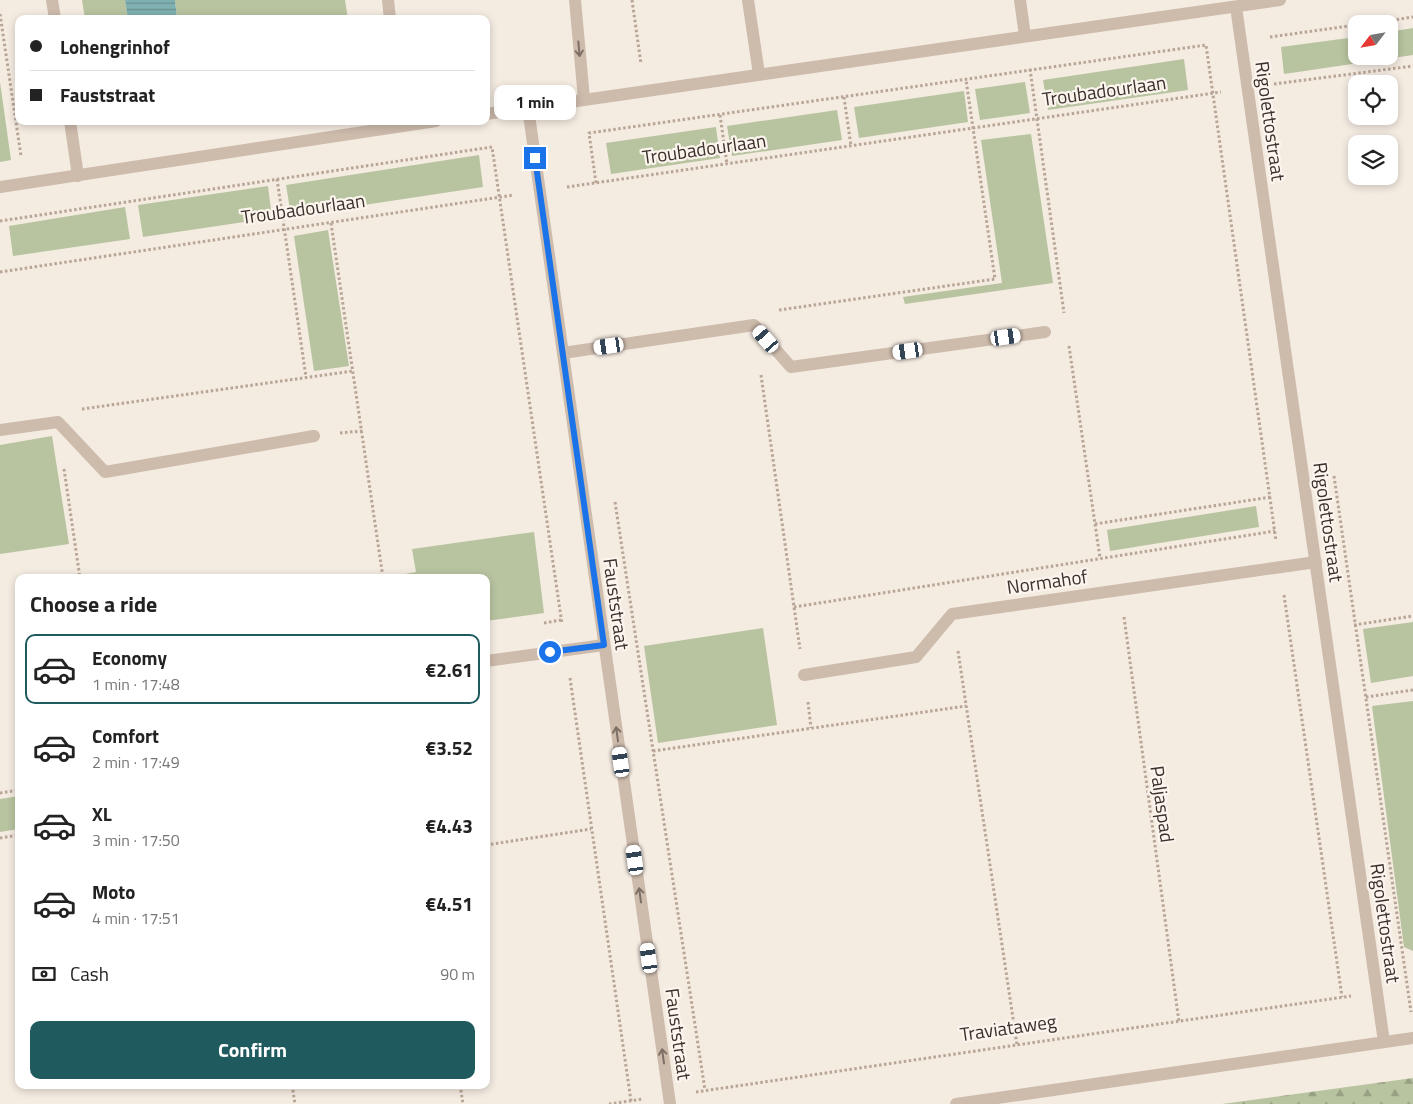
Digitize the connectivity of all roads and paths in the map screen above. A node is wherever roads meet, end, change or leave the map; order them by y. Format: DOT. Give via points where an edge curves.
graph roads {
  1 [pos="52,0"];
  2 [pos="388,0"];
  3 [pos="575,0"];
  4 [pos="748,0"];
  5 [pos="1020,0"];
  6 [pos="1280,0"];
  7 [pos="1265,2"];
  8 [pos="1236,7"];
  9 [pos="0,14"];
  10 [pos="54,15"];
  11 [pos="390,15"];
  12 [pos="1413,17"];
  13 [pos="1398,19"];
  14 [pos="1348,26"];
  15 [pos="1025,36"];
  16 [pos="2,38"];
  17 [pos="1413,66"];
  18 [pos="1030,70"];
  19 [pos="759,74"];
  20 [pos="1275,74"];
  21 [pos="1277,84"];
  22 [pos="1247,88"];
  23 [pos="1212,93"];
  24 [pos="844,97"];
  25 [pos="584,99"];
  26 [pos="528,108"];
  27 [pos="490,113"];
  28 [pos="720,115"];
  29 [pos="1036,119"];
  30 [pos="15,121"];
  31 [pos="16,125"];
  32 [pos="71,125"];
  33 [pos="399,125"];
  34 [pos="851,146"];
  35 [pos="492,147"];
  36 [pos="727,164"];
  37 [pos="78,176"];
  38 [pos="277,179"];
  39 [pos="596,183"];
  40 [pos="25,184"];
  41 [pos="0,187"];
  42 [pos="539,192"];
  43 [pos="0,221"];
  44 [pos="332,223"];
  45 [pos="284,229"];
  46 [pos="0,272"];
  47 [pos="1065,319"];
  48 [pos="1045,332"];
  49 [pos="1068,339"];
  50 [pos="562,353"];
  51 [pos="353,370"];
  52 [pos="306,377"];
  53 [pos="58,422"];
  54 [pos="0,430"];
  55 [pos="314,436"];
  56 [pos="1332,466"];
  57 [pos="614,496"];
  58 [pos="1270,497"];
  59 [pos="1095,524"];
  60 [pos="1275,531"];
  61 [pos="1100,558"];
  62 [pos="1316,562"];
  63 [pos="1280,567"];
  64 [pos="79,574"];
  65 [pos="382,574"];
  66 [pos="1121,589"];
  67 [pos="794,607"];
  68 [pos="952,614"];
  69 [pos="1413,616"];
  70 [pos="1355,624"];
  71 [pos="1325,629"];
  72 [pos="604,645"];
  73 [pos="490,660"];
  74 [pos="804,675"];
  75 [pos="1413,690"];
  76 [pos="1366,697"];
  77 [pos="1335,702"];
  78 [pos="966,706"];
  79 [pos="653,751"];
  80 [pos="15,791"];
  81 [pos="0,793"];
  82 [pos="591,829"];
  83 [pos="15,836"];
  84 [pos="0,838"];
  85 [pos="490,844"];
  86 [pos="1413,987"];
  87 [pos="1408,988"];
  88 [pos="1377,993"];
  89 [pos="1342,998"];
  90 [pos="1412,1016"];
  91 [pos="1179,1022"];
  92 [pos="1413,1038"];
  93 [pos="1384,1042"];
  94 [pos="1017,1045"];
  95 [pos="293,1089"];
  96 [pos="461,1089"];
  97 [pos="705,1090"];
  98 [pos="670,1100"];
  99 [pos="295,1104"];
  100 [pos="463,1104"];
  101 [pos="609,1104"];
  102 [pos="956,1104"];
  1 -- 10 [label="street"];
  2 -- 11 [label="street"];
  3 -- 25 [label="street, one-way"];
  4 -- 19 [label="street"];
  5 -- 15 [label="street"];
  6 -- 7 [label="street"];
  7 -- 8 [label="street"];
  7 -- 14 [label="path, Rigolettostraat" via="1270,38"];
  8 -- 15 [label="street"];
  8 -- 22 [label="street, Rigolettostraat"];
  9 -- 16 [label="path"];
  12 -- 13 [label="path"];
  15 -- 18 [label="path"];
  15 -- 19 [label="street"];
  16 -- 30 [label="path"];
  17 -- 21 [label="path, Troubadourlaan"];
  18 -- 23 [label="path" via="1206,45"];
  18 -- 24 [label="path"];
  18 -- 29 [label="path"];
  19 -- 25 [label="street"];
  20 -- 21 [label="path, Rigolettostraat"];
  21 -- 22 [label="path, Troubadourlaan"];
  22 -- 23 [label="path, Troubadourlaan"];
  22 -- 62 [label="street, Rigolettostraat"];
  23 -- 29 [label="path, Troubadourlaan"];
  23 -- 58 [label="path"];
  24 -- 28 [label="path"];
  24 -- 34 [label="path"];
  25 -- 26 [label="street"];
  26 -- 27 [label="street"];
  26 -- 42 [label="street, Fauststraat"];
  28 -- 36 [label="path"];
  28 -- 39 [label="path" via="590,133"];
  29 -- 34 [label="path, Troubadourlaan"];
  29 -- 47 [label="path"];
  31 -- 40 [label="path"];
  32 -- 37 [label="street"];
  33 -- 37 [label="street"];
  34 -- 36 [label="path, Troubadourlaan"];
  35 -- 38 [label="path, Troubadourlaan"];
  36 -- 39 [label="path, Troubadourlaan"];
  37 -- 40 [label="street"];
  38 -- 43 [label="path, Troubadourlaan"];
  38 -- 45 [label="path"];
  39 -- 42 [label="path, Troubadourlaan"];
  40 -- 41 [label="street"];
  42 -- 44 [label="path, Troubadourlaan"];
  42 -- 50 [label="street, Fauststraat"];
  44 -- 45 [label="path, Troubadourlaan"];
  44 -- 51 [label="path"];
  45 -- 46 [label="path, Troubadourlaan"];
  45 -- 52 [label="path"];
  48 -- 50 [label="street" via="791,367 754,325"];
  49 -- 59 [label="path"];
  50 -- 72 [label="street, Fauststraat"];
  51 -- 52 [label="path"];
  51 -- 65 [label="path"];
  52 -- 53 [label="path" via="56,412"];
  53 -- 54 [label="street"];
  53 -- 55 [label="street" via="106,472"];
  53 -- 64 [label="path"];
  56 -- 70 [label="path, Rigolettostraat"];
  57 -- 79 [label="path"];
  58 -- 59 [label="path"];
  58 -- 60 [label="path"];
  59 -- 61 [label="path"];
  60 -- 61 [label="path"];
  60 -- 63 [label="path"];
  61 -- 67 [label="path"];
  62 -- 63 [label="street, Normahof"];
  62 -- 71 [label="street, Rigolettostraat"];
  63 -- 66 [label="street, Normahof"];
  63 -- 89 [label="path"];
  66 -- 68 [label="street, Normahof"];
  66 -- 91 [label="path, Paljaspad"];
  68 -- 74 [label="street" via="916,657"];
  68 -- 78 [label="path"];
  69 -- 70 [label="path"];
  70 -- 71 [label="path"];
  70 -- 76 [label="path, Rigolettostraat"];
  71 -- 77 [label="street, Rigolettostraat"];
  72 -- 73 [label="street"];
  98 -- 72 [label="street, Fauststraat, one-way"];
  75 -- 76 [label="path"];
  76 -- 77 [label="path"];
  76 -- 87 [label="path, Rigolettostraat"];
  77 -- 88 [label="street, Rigolettostraat"];
  78 -- 79 [label="path"];
  78 -- 94 [label="path"];
  79 -- 97 [label="path"];
  80 -- 81 [label="path"];
  82 -- 85 [label="path"];
  83 -- 84 [label="path"];
  86 -- 87 [label="path, Traviataweg"];
  87 -- 88 [label="path, Traviataweg"];
  87 -- 90 [label="path, Rigolettostraat"];
  88 -- 89 [label="path, Traviataweg"];
  88 -- 93 [label="street, Rigolettostraat"];
  89 -- 91 [label="path, Traviataweg"];
  91 -- 94 [label="path, Traviataweg"];
  92 -- 93 [label="street"];
  93 -- 102 [label="street"];
  94 -- 97 [label="path, Traviataweg"];
  95 -- 99 [label="path"];
  96 -- 100 [label="path"];
  97 -- 98 [label="path, Traviataweg"];
  98 -- 101 [label="path, Traviataweg"];
}
